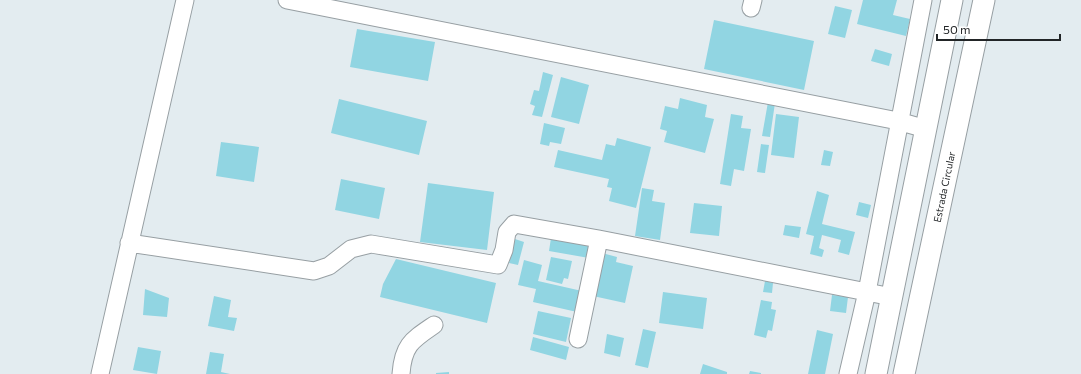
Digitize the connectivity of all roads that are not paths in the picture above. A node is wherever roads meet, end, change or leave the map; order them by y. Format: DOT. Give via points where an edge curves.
graph roads {
  1 [pos="185,0"];
  2 [pos="287,0"];
  3 [pos="923,0"];
  4 [pos="952,0"];
  5 [pos="984,0"];
  6 [pos="898,121"];
  7 [pos="926,129"];
  8 [pos="599,239"];
  9 [pos="129,243"];
  10 [pos="867,292"];
  11 [pos="892,297"];
  12 [pos="434,325"];
  13 [pos="578,339"];
  14 [pos="100,374"];
  15 [pos="401,374"];
  16 [pos="848,374"];
  17 [pos="876,374"];
  18 [pos="904,374"];
  1 -- 9 [label="street"];
  2 -- 6 [label="street"];
  3 -- 6 [label="street"];
  4 -- 7 [label="main road"];
  5 -- 18 [label="main road, Estrada Circular"];
  6 -- 7 [label="street"];
  6 -- 10 [label="street"];
  7 -- 11 [label="main road"];
  8 -- 9 [label="street" via="514,224 507,232 498,265 371,244 351,249 330,266 314,271"];
  8 -- 10 [label="street"];
  8 -- 13 [label="street"];
  9 -- 14 [label="street"];
  10 -- 11 [label="street"];
  10 -- 16 [label="street"];
  11 -- 17 [label="main road"];
  12 -- 15 [label="street" via="410,341"];
}
